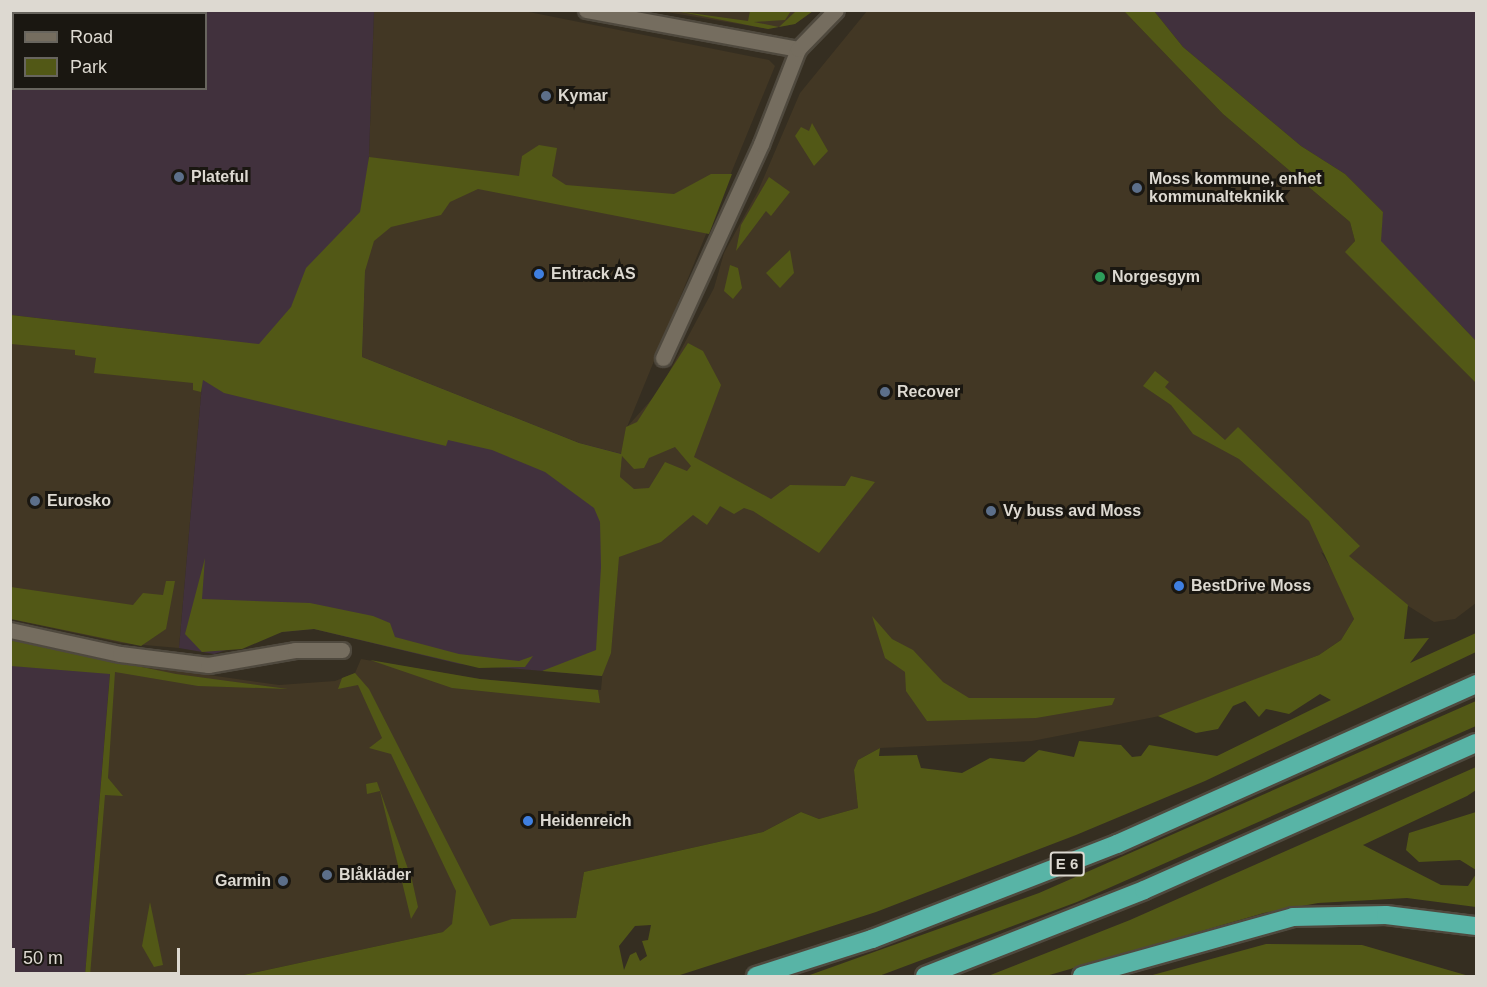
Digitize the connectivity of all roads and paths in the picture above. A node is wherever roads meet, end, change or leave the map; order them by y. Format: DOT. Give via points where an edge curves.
graph roads {
  1 [pos="586,10"];
  2 [pos="836,10"];
  3 [pos="798,49"];
  4 [pos="663,358"];
  5 [pos="10,630"];
  6 [pos="342,650"];
  7 [pos="1476,684"];
  8 [pos="1476,743"];
  9 [pos="1476,927"];
  10 [pos="756,976"];
  11 [pos="925,976"];
  12 [pos="1082,976"];
  1 -- 3 [label="street"];
  2 -- 3 [label="street"];
  3 -- 4 [label="street" via="761,144"];
  5 -- 6 [label="street" via="120,654 208,665 295,650"];
  7 -- 10 [label="highway, E 6" via="1118,844 872,939"];
  8 -- 11 [label="highway" via="1133,894"];
  9 -- 12 [label="highway" via="1386,915 1293,917"];
}
